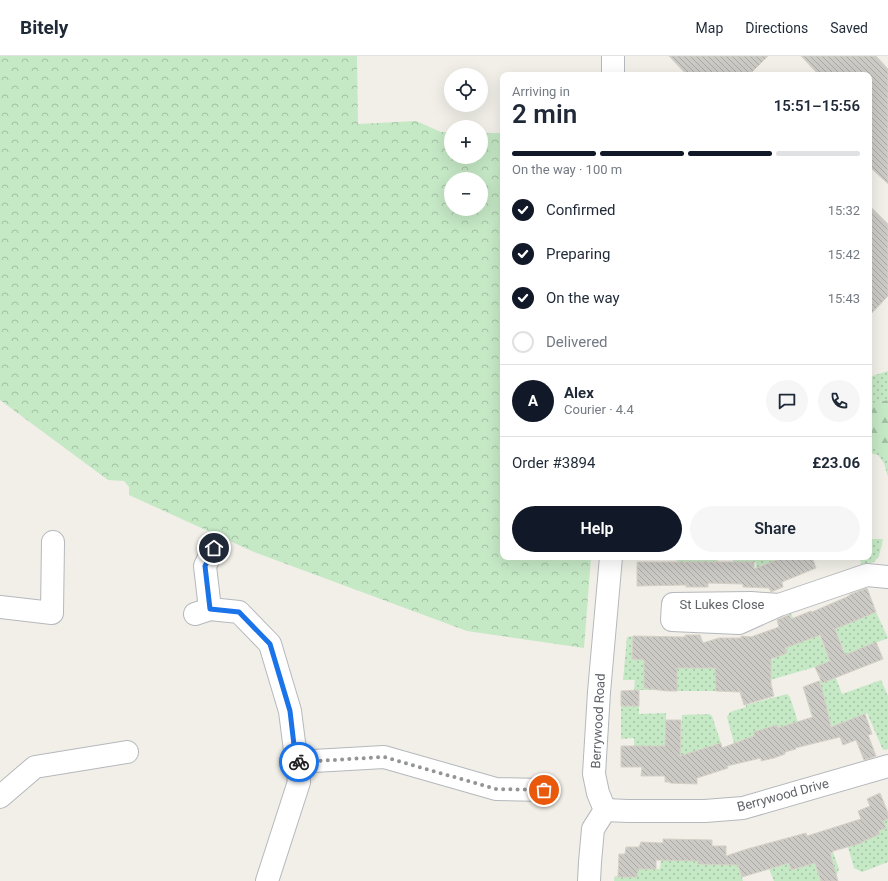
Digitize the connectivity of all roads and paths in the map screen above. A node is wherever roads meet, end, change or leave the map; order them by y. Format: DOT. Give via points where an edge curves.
graph roads {
  1 [pos="613,56"];
  2 [pos="613,72"];
  3 [pos="53,542"];
  4 [pos="214,548"];
  5 [pos="611,560"];
  6 [pos="888,577"];
  7 [pos="779,605"];
  8 [pos="0,607"];
  9 [pos="127,752"];
  10 [pos="296,762"];
  11 [pos="888,766"];
  12 [pos="544,790"];
  13 [pos="0,797"];
  14 [pos="604,810"];
  15 [pos="273,879"];
  16 [pos="589,881"];
  1 -- 2 [label="street"];
  3 -- 8 [label="street" via="52,620"];
  4 -- 10 [label="street" via="205,566 202,611 239,612 270,644 290,711"];
  5 -- 14 [label="street, Berrywood Road" via="594,774"];
  6 -- 7 [label="street, St Lukes Close" via="867,574"];
  9 -- 13 [label="street" via="35,768"];
  10 -- 12 [label="street" via="384,757 496,789"];
  10 -- 15 [label="street" via="298,782"];
  11 -- 14 [label="street, Berrywood Drive" via="743,808 705,811"];
  14 -- 16 [label="street" via="593,829"];
}
